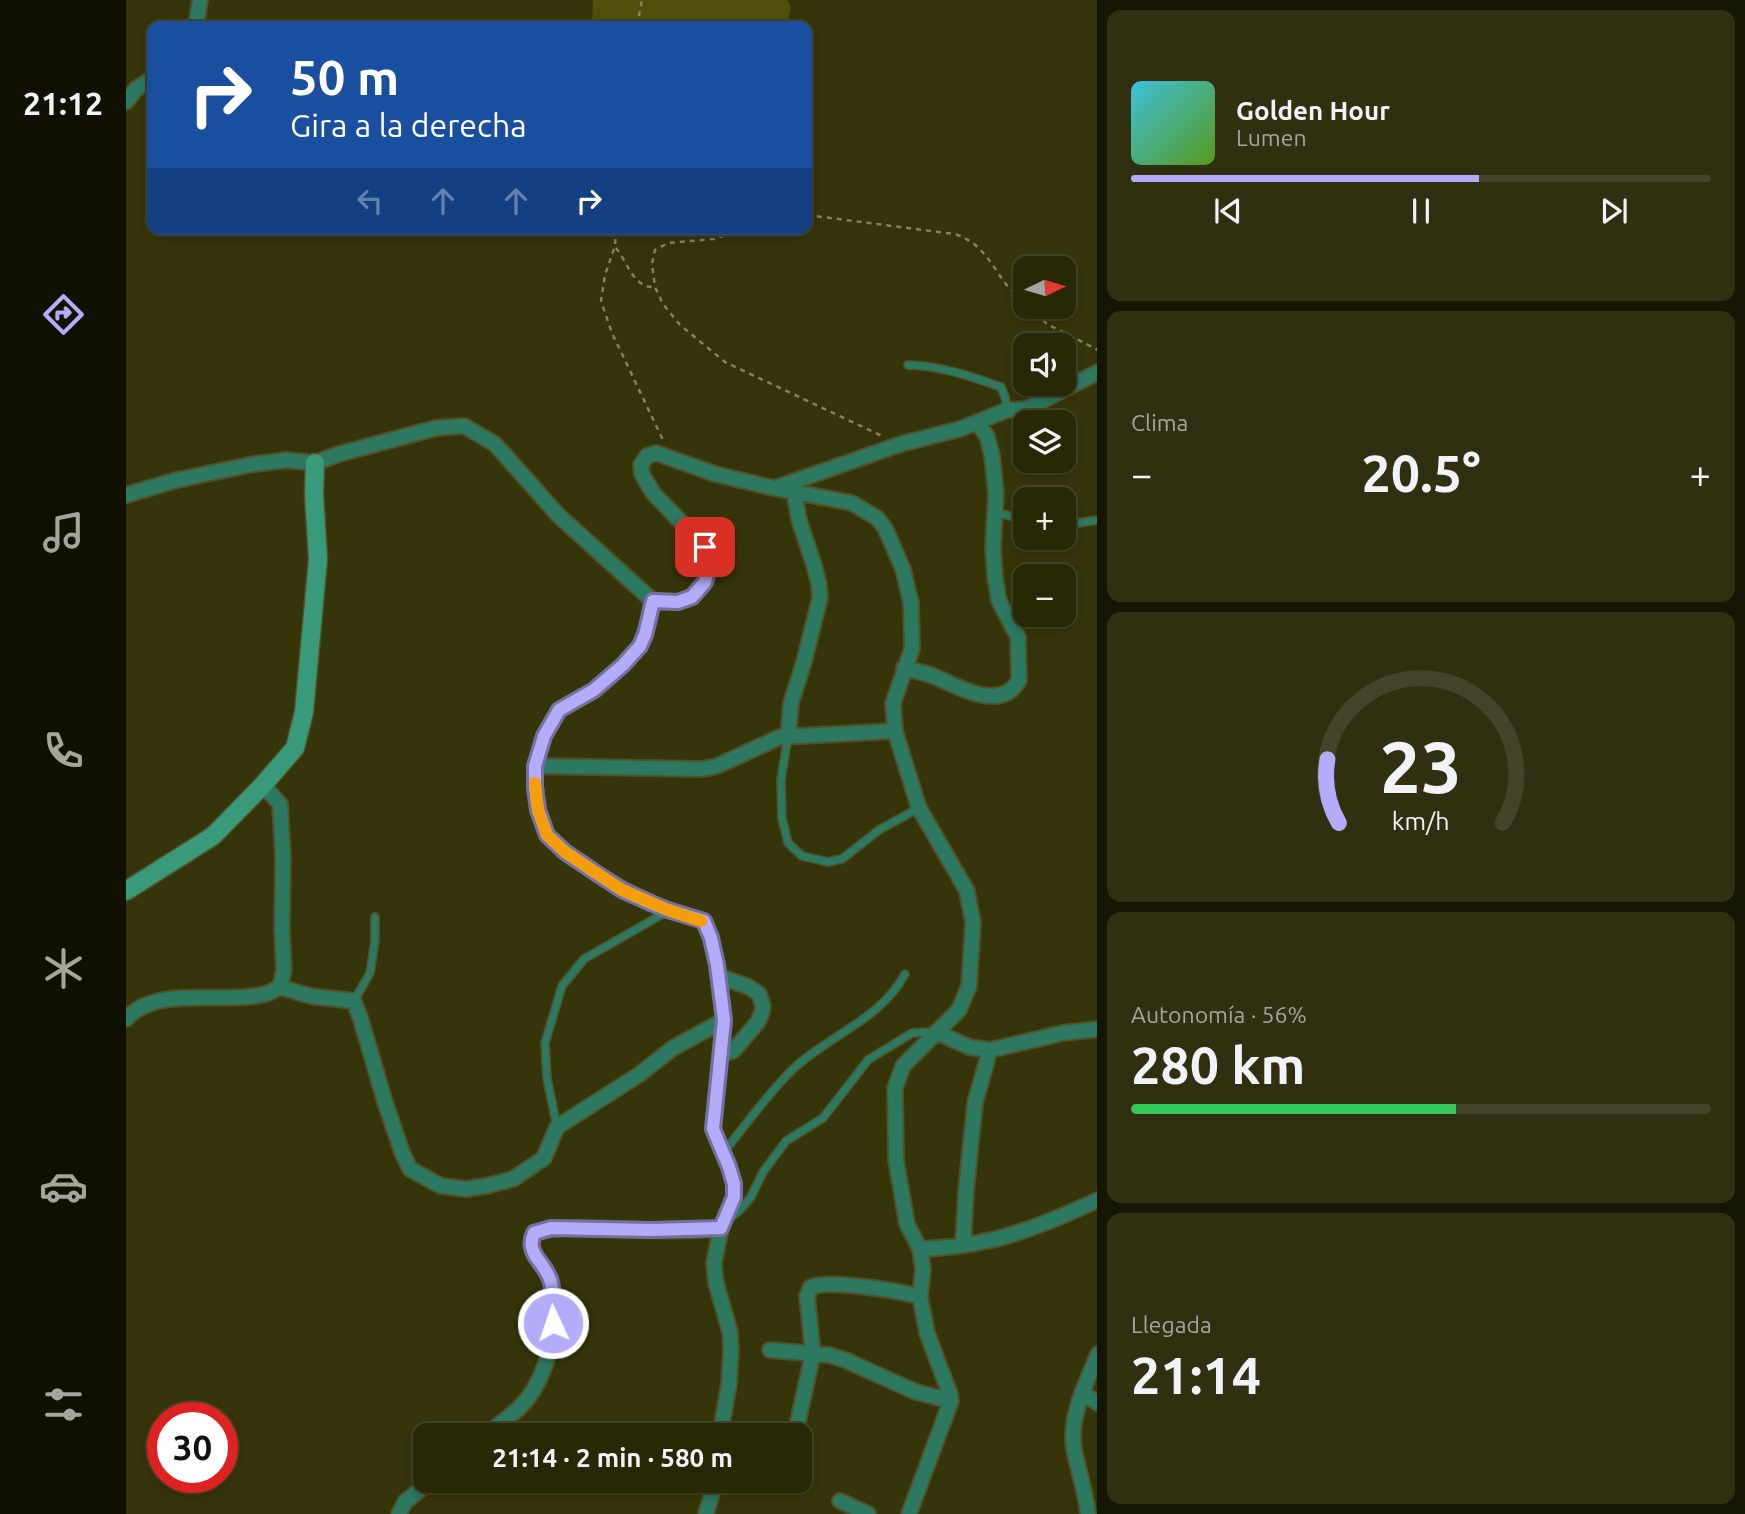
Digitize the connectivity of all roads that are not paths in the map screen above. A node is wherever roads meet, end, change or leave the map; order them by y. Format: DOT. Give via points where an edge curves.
graph roads {
  1 [pos="200,0"];
  2 [pos="197,21"];
  3 [pos="147,82"];
  4 [pos="126,102"];
  5 [pos="908,365"];
  6 [pos="1097,373"];
  7 [pos="1007,410"];
  8 [pos="977,423"];
  9 [pos="315,463"];
  10 [pos="774,488"];
  11 [pos="794,492"];
  12 [pos="126,495"];
  13 [pos="996,513"];
  14 [pos="1013,516"];
  15 [pos="1097,520"];
  16 [pos="1076,523"];
  17 [pos="653,601"];
  18 [pos="904,668"];
  19 [pos="895,730"];
  20 [pos="788,736"];
  21 [pos="535,766"];
  22 [pos="263,785"];
  23 [pos="919,808"];
  24 [pos="126,891"];
  25 [pos="668,910"];
  26 [pos="375,917"];
  27 [pos="905,974"];
  28 [pos="718,976"];
  29 [pos="280,987"];
  30 [pos="354,1001"];
  31 [pos="126,1019"];
  32 [pos="724,1020"];
  33 [pos="1097,1029"];
  34 [pos="936,1032"];
  35 [pos="990,1050"];
  36 [pos="721,1054"];
  37 [pos="557,1127"];
  38 [pos="722,1151"];
  39 [pos="1097,1200"];
  40 [pos="721,1228"];
  41 [pos="963,1245"];
  42 [pos="920,1249"];
  43 [pos="920,1296"];
  44 [pos="770,1350"];
  45 [pos="813,1353"];
  46 [pos="1097,1354"];
  47 [pos="1082,1393"];
  48 [pos="951,1401"];
  49 [pos="1097,1403"];
  50 [pos="500,1423"];
  51 [pos="722,1423"];
  52 [pos="798,1423"];
  53 [pos="416,1493"];
  54 [pos="712,1493"];
  55 [pos="840,1501"];
  56 [pos="399,1514"];
  57 [pos="706,1514"];
  58 [pos="868,1514"];
  59 [pos="909,1514"];
  60 [pos="1088,1514"];
  1 -- 2 [label="street"];
  3 -- 4 [label="street"];
  5 -- 7 [label="lane" via="962,373 1001,387"];
  6 -- 7 [label="street" via="1026,409"];
  7 -- 8 [label="street"];
  8 -- 10 [label="street"];
  8 -- 13 [label="street" via="987,436 992,456"];
  9 -- 12 [label="street" via="254,464"];
  9 -- 17 [label="street" via="436,428 464,426 495,444 558,515"];
  9 -- 22 [label="street" via="318,559 304,712 295,748"];
  10 -- 11 [label="street"];
  10 -- 17 [label="street" via="656,453 647,456 642,474 653,493 705,547 710,563 705,582 692,597 678,602"];
  11 -- 18 [label="street" via="852,503 885,528 903,569 911,603 912,649"];
  11 -- 20 [label="street" via="820,598 791,703"];
  13 -- 14 [label="lane"];
  13 -- 18 [label="street" via="995,577 999,601 1018,637 1017,685 1004,695 993,696"];
  15 -- 16 [label="lane"];
  17 -- 21 [label="street" via="640,646 594,690 559,710 544,736"];
  18 -- 19 [label="street" via="893,703"];
  19 -- 20 [label="street"];
  19 -- 23 [label="street"];
  20 -- 21 [label="street" via="702,769"];
  20 -- 23 [label="lane" via="781,780 782,818 788,843 802,856 828,862 842,859 879,830"];
  21 -- 25 [label="street" via="538,810 547,835 622,890"];
  22 -- 24 [label="street" via="213,836"];
  22 -- 29 [label="street" via="280,804 284,970"];
  23 -- 34 [label="street" via="967,891 973,923 969,986 959,1010"];
  25 -- 28 [label="street" via="704,921"];
  25 -- 37 [label="lane" via="584,959 562,986 545,1043"];
  26 -- 30 [label="lane" via="370,973"];
  27 -- 38 [label="lane" via="886,1001 791,1071"];
  28 -- 32 [label="street"];
  28 -- 36 [label="street" via="749,987 759,994 763,1006 758,1022 733,1051"];
  29 -- 30 [label="street"];
  29 -- 31 [label="street" via="266,994 164,1000 143,1005"];
  30 -- 37 [label="street" via="410,1169 441,1186 466,1189 513,1179 544,1158"];
  32 -- 36 [label="street"];
  32 -- 37 [label="street" via="673,1048"];
  33 -- 35 [label="street" via="1063,1032"];
  34 -- 35 [label="street" via="969,1047"];
  34 -- 40 [label="lane" via="912,1033 868,1060 823,1118 786,1141 751,1197"];
  34 -- 42 [label="street" via="903,1066 895,1088 896,1160 907,1224"];
  35 -- 41 [label="street" via="975,1103"];
  36 -- 38 [label="street" via="713,1129"];
  38 -- 40 [label="street" via="734,1197"];
  39 -- 41 [label="street" via="1032,1227"];
  40 -- 50 [label="street" via="551,1228 534,1233 530,1241 533,1254 551,1280 549,1351 538,1383 521,1407"];
  40 -- 51 [label="street" via="714,1263 731,1351"];
  41 -- 42 [label="street"];
  42 -- 43 [label="street"];
  43 -- 45 [label="street" via="838,1284 811,1287 807,1296"];
  43 -- 48 [label="street"];
  44 -- 45 [label="street"];
  45 -- 48 [label="street" via="845,1360 916,1392"];
  45 -- 52 [label="street"];
  46 -- 47 [label="street"];
  47 -- 49 [label="street"];
  47 -- 60 [label="street" via="1074,1418 1074,1447"];
  48 -- 59 [label="street"];
  53 -- 56 [label="street"];
  54 -- 57 [label="street"];
  55 -- 58 [label="street"];
}
